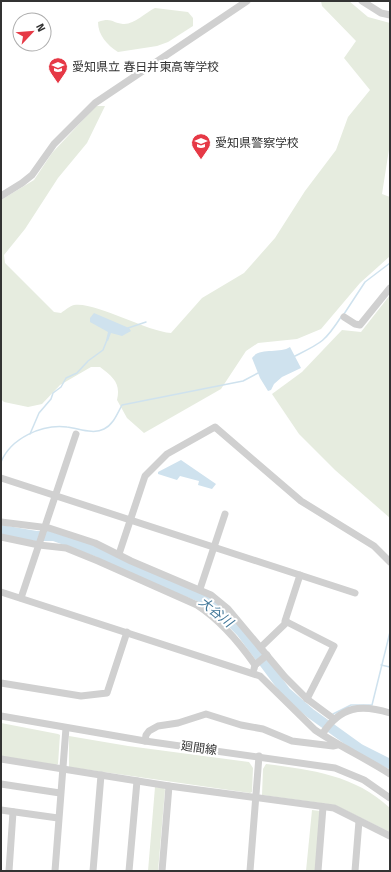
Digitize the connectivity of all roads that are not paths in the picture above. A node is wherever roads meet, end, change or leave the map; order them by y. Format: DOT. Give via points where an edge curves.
graph roads {
  1 [pos="247,1"];
  2 [pos="362,1"];
  3 [pos="390,15"];
  4 [pos="1,196"];
  5 [pos="390,288"];
  6 [pos="344,317"];
  7 [pos="76,434"];
  8 [pos="1,478"];
  9 [pos="55,497"];
  10 [pos="225,514"];
  11 [pos="130,520"];
  12 [pos="1,522"];
  13 [pos="45,527"];
  14 [pos="1,537"];
  15 [pos="39,544"];
  16 [pos="213,547"];
  17 [pos="119,554"];
  18 [pos="390,562"];
  19 [pos="300,575"];
  20 [pos="200,589"];
  21 [pos="1,592"];
  22 [pos="355,593"];
  23 [pos="21,598"];
  24 [pos="287,622"];
  25 [pos="127,632"];
  26 [pos="261,647"];
  27 [pos="267,655"];
  28 [pos="255,664"];
  29 [pos="254,673"];
  30 [pos="1,683"];
  31 [pos="308,699"];
  32 [pos="390,713"];
  33 [pos="1,716"];
  34 [pos="334,719"];
  35 [pos="66,728"];
  36 [pos="324,732"];
  37 [pos="145,741"];
  38 [pos="337,745"];
  39 [pos="259,756"];
  40 [pos="1,759"];
  41 [pos="62,769"];
  42 [pos="390,774"];
  43 [pos="100,775"];
  44 [pos="137,781"];
  45 [pos="1,784"];
  46 [pos="169,786"];
  47 [pos="60,792"];
  48 [pos="256,798"];
  49 [pos="390,798"];
  50 [pos="323,807"];
  51 [pos="1,810"];
  52 [pos="13,812"];
  53 [pos="58,818"];
  54 [pos="359,821"];
  55 [pos="390,836"];
  56 [pos="9,871"];
  57 [pos="55,871"];
  58 [pos="93,871"];
  59 [pos="129,871"];
  60 [pos="162,871"];
  61 [pos="250,871"];
  62 [pos="318,871"];
  63 [pos="355,871"];
  1 -- 4 [label="street" via="95,103 54,144 32,175"];
  2 -- 3 [label="street"];
  5 -- 6 [label="street" via="360,325"];
  7 -- 9 [label="street"];
  8 -- 9 [label="street"];
  9 -- 11 [label="street"];
  9 -- 13 [label="street"];
  10 -- 16 [label="street"];
  11 -- 16 [label="street"];
  11 -- 17 [label="street"];
  11 -- 18 [label="street" via="145,476 154,465 167,454 215,427 301,501 374,546"];
  12 -- 13 [label="street"];
  13 -- 15 [label="street"];
  13 -- 17 [label="street" via="95,543"];
  14 -- 15 [label="street"];
  15 -- 23 [label="street"];
  15 -- 28 [label="street" via="84,554 197,605 225,627"];
  16 -- 19 [label="street"];
  16 -- 20 [label="street"];
  17 -- 20 [label="street"];
  19 -- 22 [label="street"];
  19 -- 24 [label="street" via="285,621"];
  20 -- 26 [label="street" via="228,609"];
  21 -- 23 [label="street"];
  23 -- 25 [label="street"];
  24 -- 26 [label="street"];
  24 -- 31 [label="street" via="334,646"];
  25 -- 29 [label="street"];
  25 -- 30 [label="street" via="107,693 81,696"];
  26 -- 27 [label="street"];
  27 -- 28 [label="street"];
  27 -- 31 [label="street"];
  28 -- 29 [label="street"];
  29 -- 36 [label="street" via="315,730"];
  31 -- 34 [label="street"];
  32 -- 34 [label="street" via="372,708 356,708"];
  33 -- 35 [label="street, 廻間線"];
  34 -- 36 [label="street"];
  35 -- 37 [label="street, 廻間線"];
  35 -- 41 [label="street"];
  36 -- 38 [label="street"];
  37 -- 38 [label="street" via="149,731 158,726 206,714 263,729 292,740"];
  37 -- 39 [label="street, 廻間線"];
  38 -- 42 [label="street" via="355,752"];
  39 -- 48 [label="street"];
  39 -- 49 [label="street, 廻間線" via="335,768 364,780"];
  40 -- 41 [label="street"];
  41 -- 43 [label="street"];
  41 -- 47 [label="street"];
  43 -- 44 [label="street"];
  43 -- 58 [label="street"];
  44 -- 46 [label="street"];
  44 -- 59 [label="street"];
  45 -- 47 [label="street"];
  46 -- 48 [label="street"];
  46 -- 60 [label="street"];
  47 -- 53 [label="street"];
  48 -- 50 [label="street"];
  48 -- 61 [label="street"];
  50 -- 54 [label="street" via="334,808"];
  50 -- 62 [label="street"];
  51 -- 52 [label="street"];
  52 -- 53 [label="street"];
  52 -- 56 [label="street"];
  53 -- 57 [label="street"];
  54 -- 55 [label="street"];
  54 -- 63 [label="street"];
}
